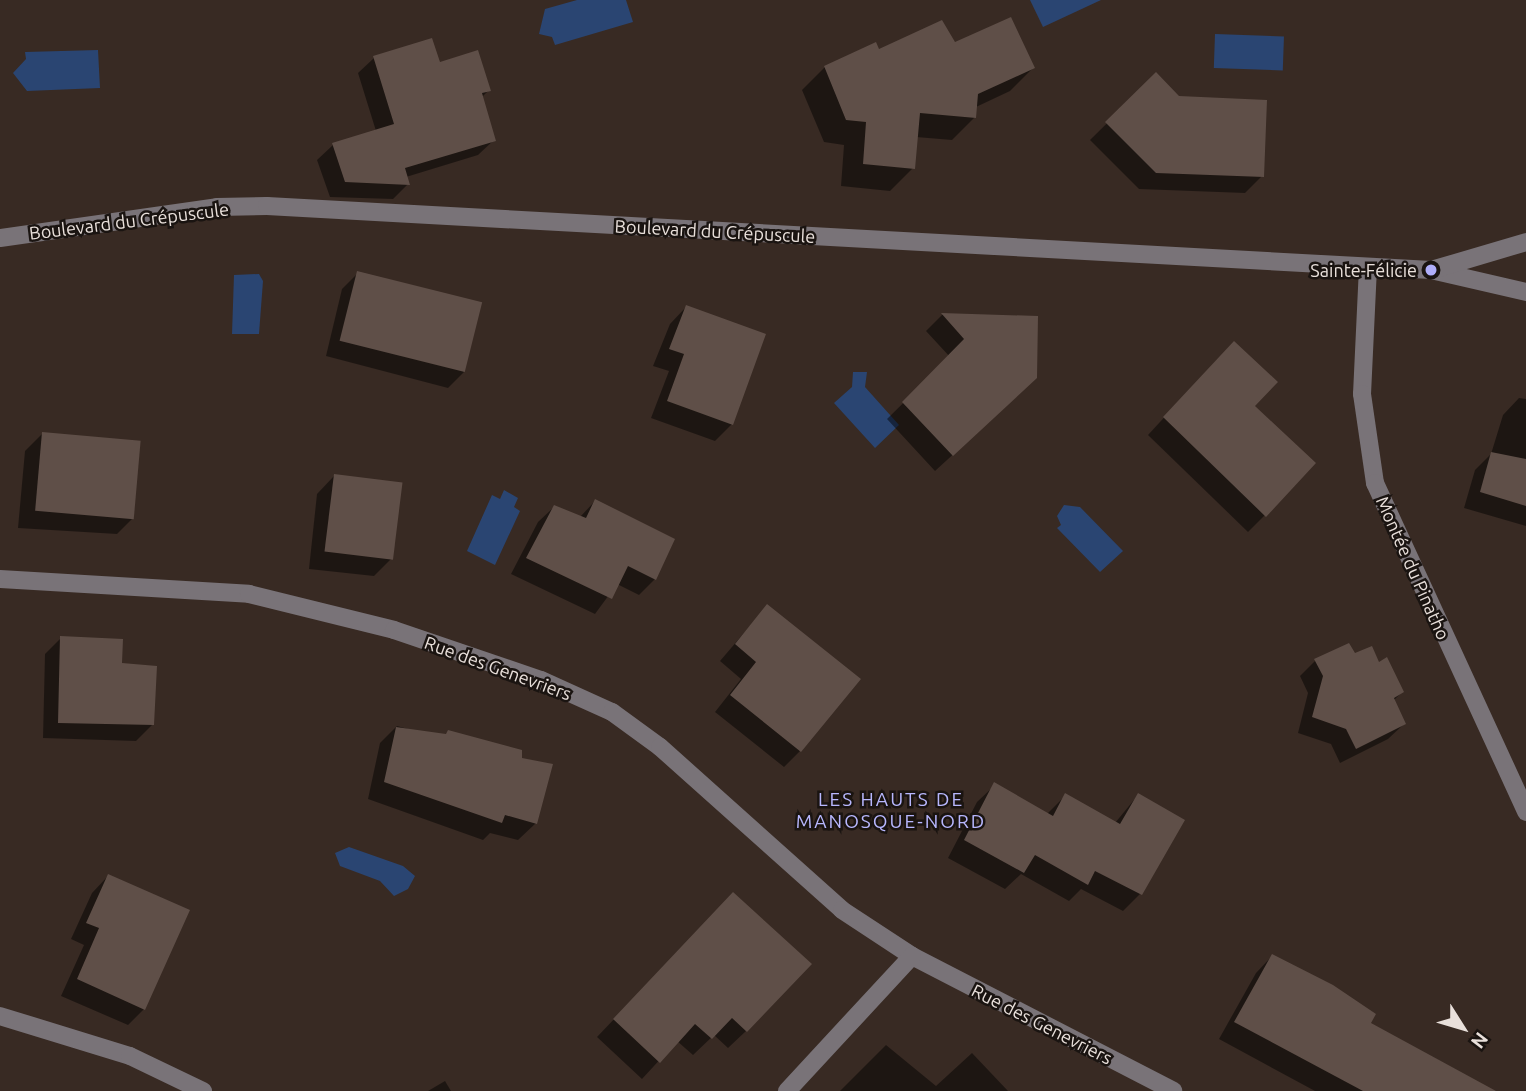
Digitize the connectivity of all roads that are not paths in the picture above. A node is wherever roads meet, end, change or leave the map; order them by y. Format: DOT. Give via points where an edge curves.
graph roads {
  1 [pos="0,238"];
  2 [pos="1526,242"];
  3 [pos="1368,267"];
  4 [pos="1432,270"];
  5 [pos="1526,292"];
  6 [pos="0,579"];
  7 [pos="1526,812"];
  8 [pos="912,956"];
  9 [pos="0,1016"];
  10 [pos="203,1091"];
  11 [pos="788,1091"];
  12 [pos="1173,1091"];
  1 -- 3 [label="street, Boulevard du Crépuscule" via="216,207 267,206"];
  2 -- 4 [label="street"];
  3 -- 4 [label="street, Boulevard du Crépuscule"];
  3 -- 7 [label="street, Montée du Pinatho" via="1362,394 1375,483"];
  4 -- 5 [label="street"];
  6 -- 8 [label="street, Rue des Genevriers" via="249,594 394,630 541,680 611,712 660,747 795,873"];
  8 -- 11 [label="street"];
  8 -- 12 [label="street, Rue des Genevriers"];
  9 -- 10 [label="street" via="130,1056"];
}
